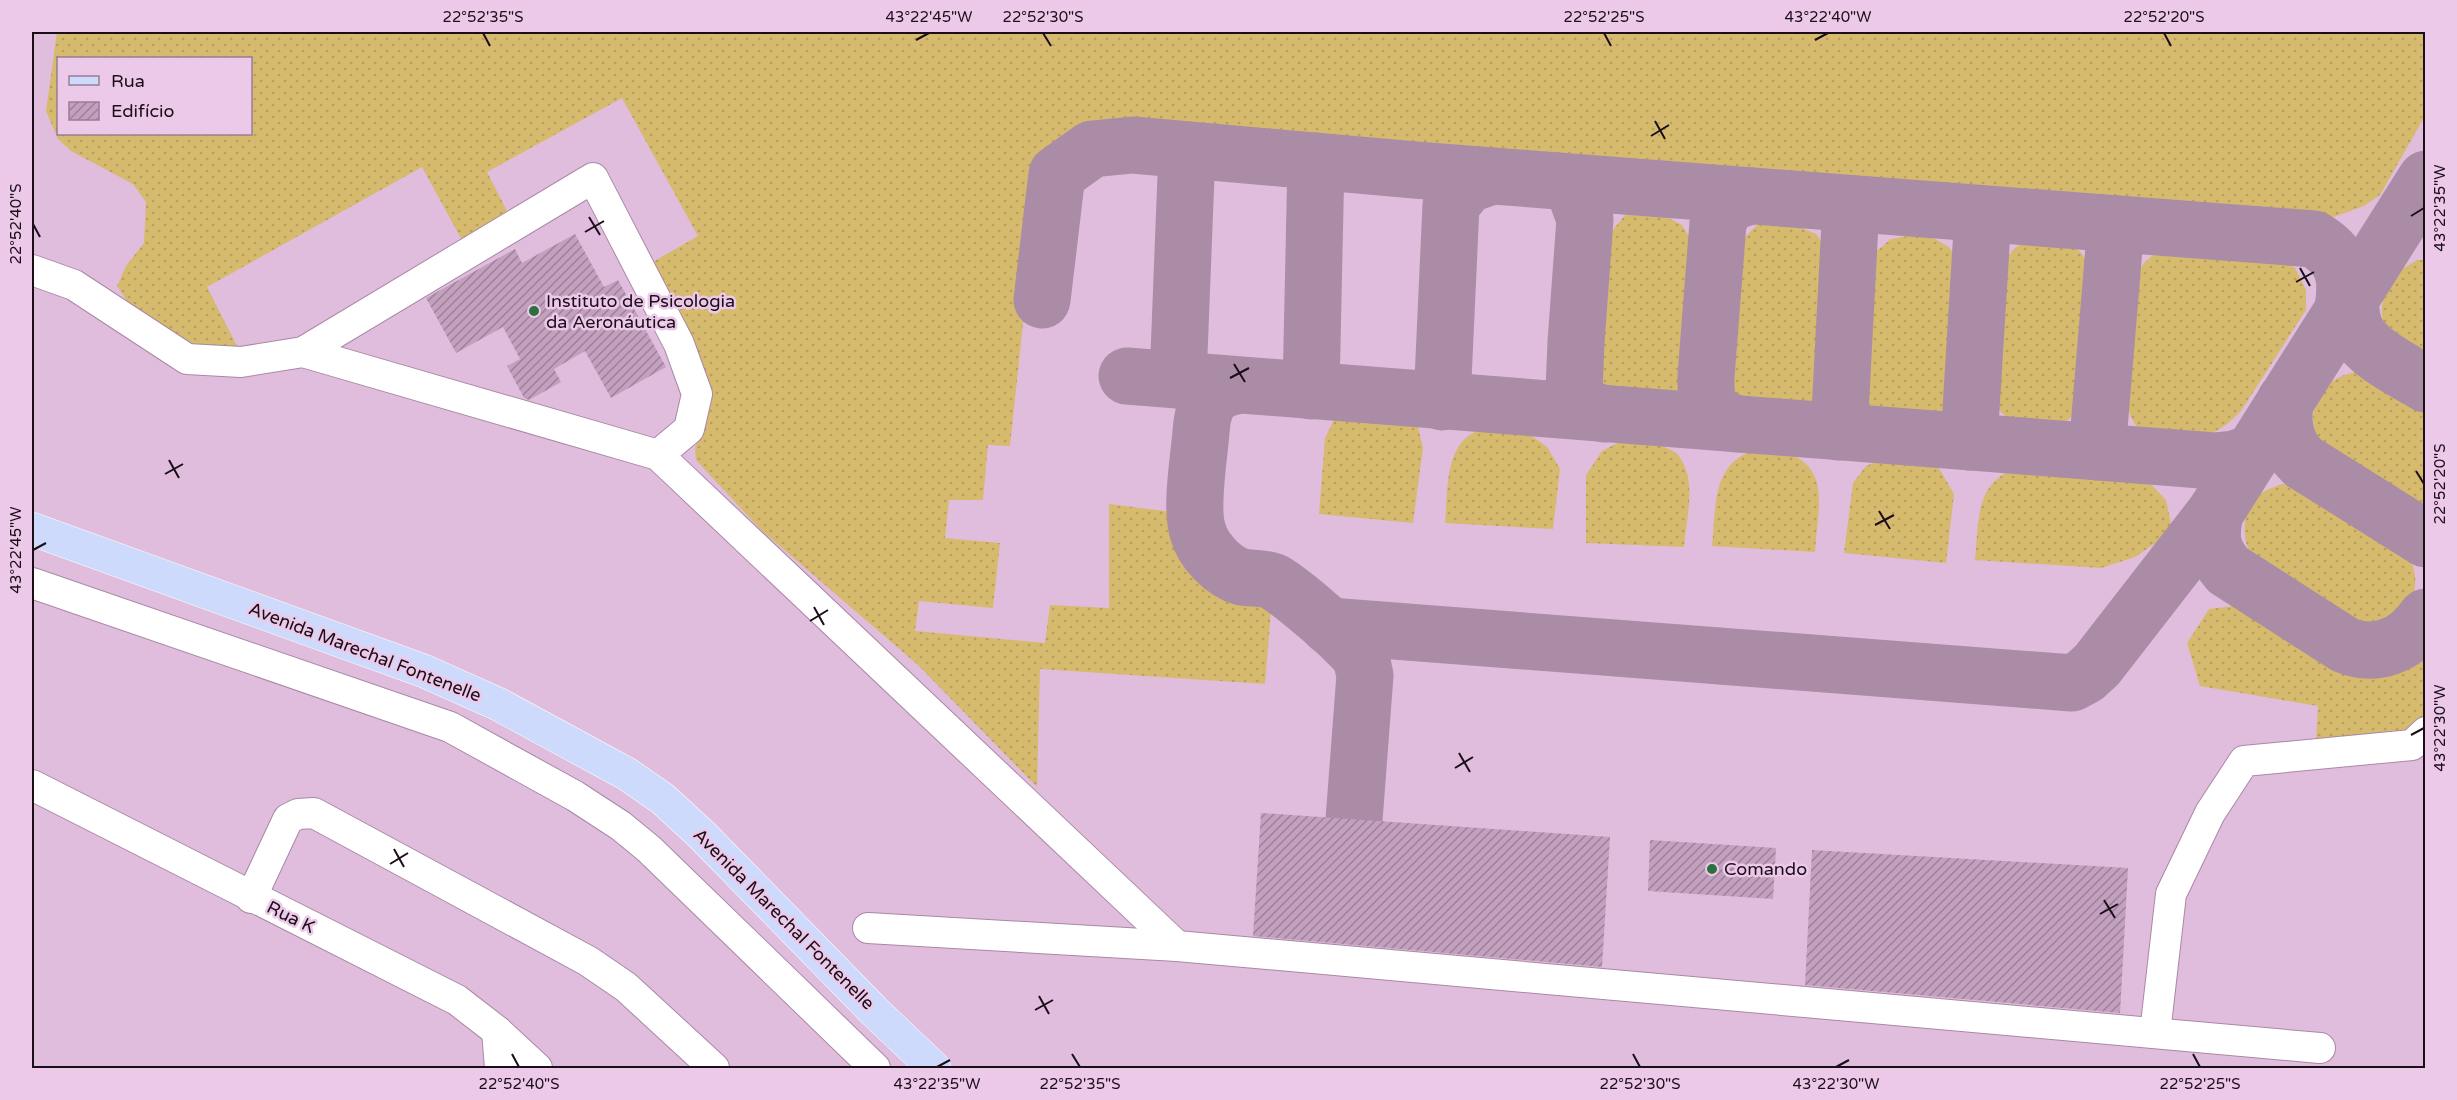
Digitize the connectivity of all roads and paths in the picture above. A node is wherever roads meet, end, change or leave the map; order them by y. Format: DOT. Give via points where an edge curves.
graph roads {
  1 [pos="32,270"];
  2 [pos="303,351"];
  3 [pos="658,455"];
  4 [pos="32,529"];
  5 [pos="32,583"];
  6 [pos="2426,732"];
  7 [pos="32,785"];
  8 [pos="251,898"];
  9 [pos="868,928"];
  10 [pos="1177,946"];
  11 [pos="497,1031"];
  12 [pos="2155,1033"];
  13 [pos="2320,1048"];
  14 [pos="500,1068"];
  15 [pos="537,1068"];
  16 [pos="714,1068"];
  17 [pos="874,1068"];
  18 [pos="934,1068"];
  1 -- 2 [label="street" via="75,285 187,359 240,362"];
  2 -- 3 [label="street"];
  2 -- 3 [label="street" via="593,178 679,344 698,394 689,429"];
  3 -- 10 [label="street"];
  4 -- 18 [label="main road, Avenida Marechal Fontenelle" via="424,671 498,704 627,774 702,836"];
  5 -- 17 [label="street" via="450,727 575,796 649,849"];
  6 -- 12 [label="street" via="2412,745 2244,761 2210,813 2171,894"];
  7 -- 8 [label="street, Rua K"];
  8 -- 11 [label="street, Rua K" via="457,1000"];
  8 -- 16 [label="street" via="288,819 314,813 588,962 626,987"];
  9 -- 10 [label="street"];
  10 -- 12 [label="street"];
  11 -- 14 [label="street"];
  11 -- 15 [label="street, Rua K"];
  12 -- 13 [label="street"];
}
